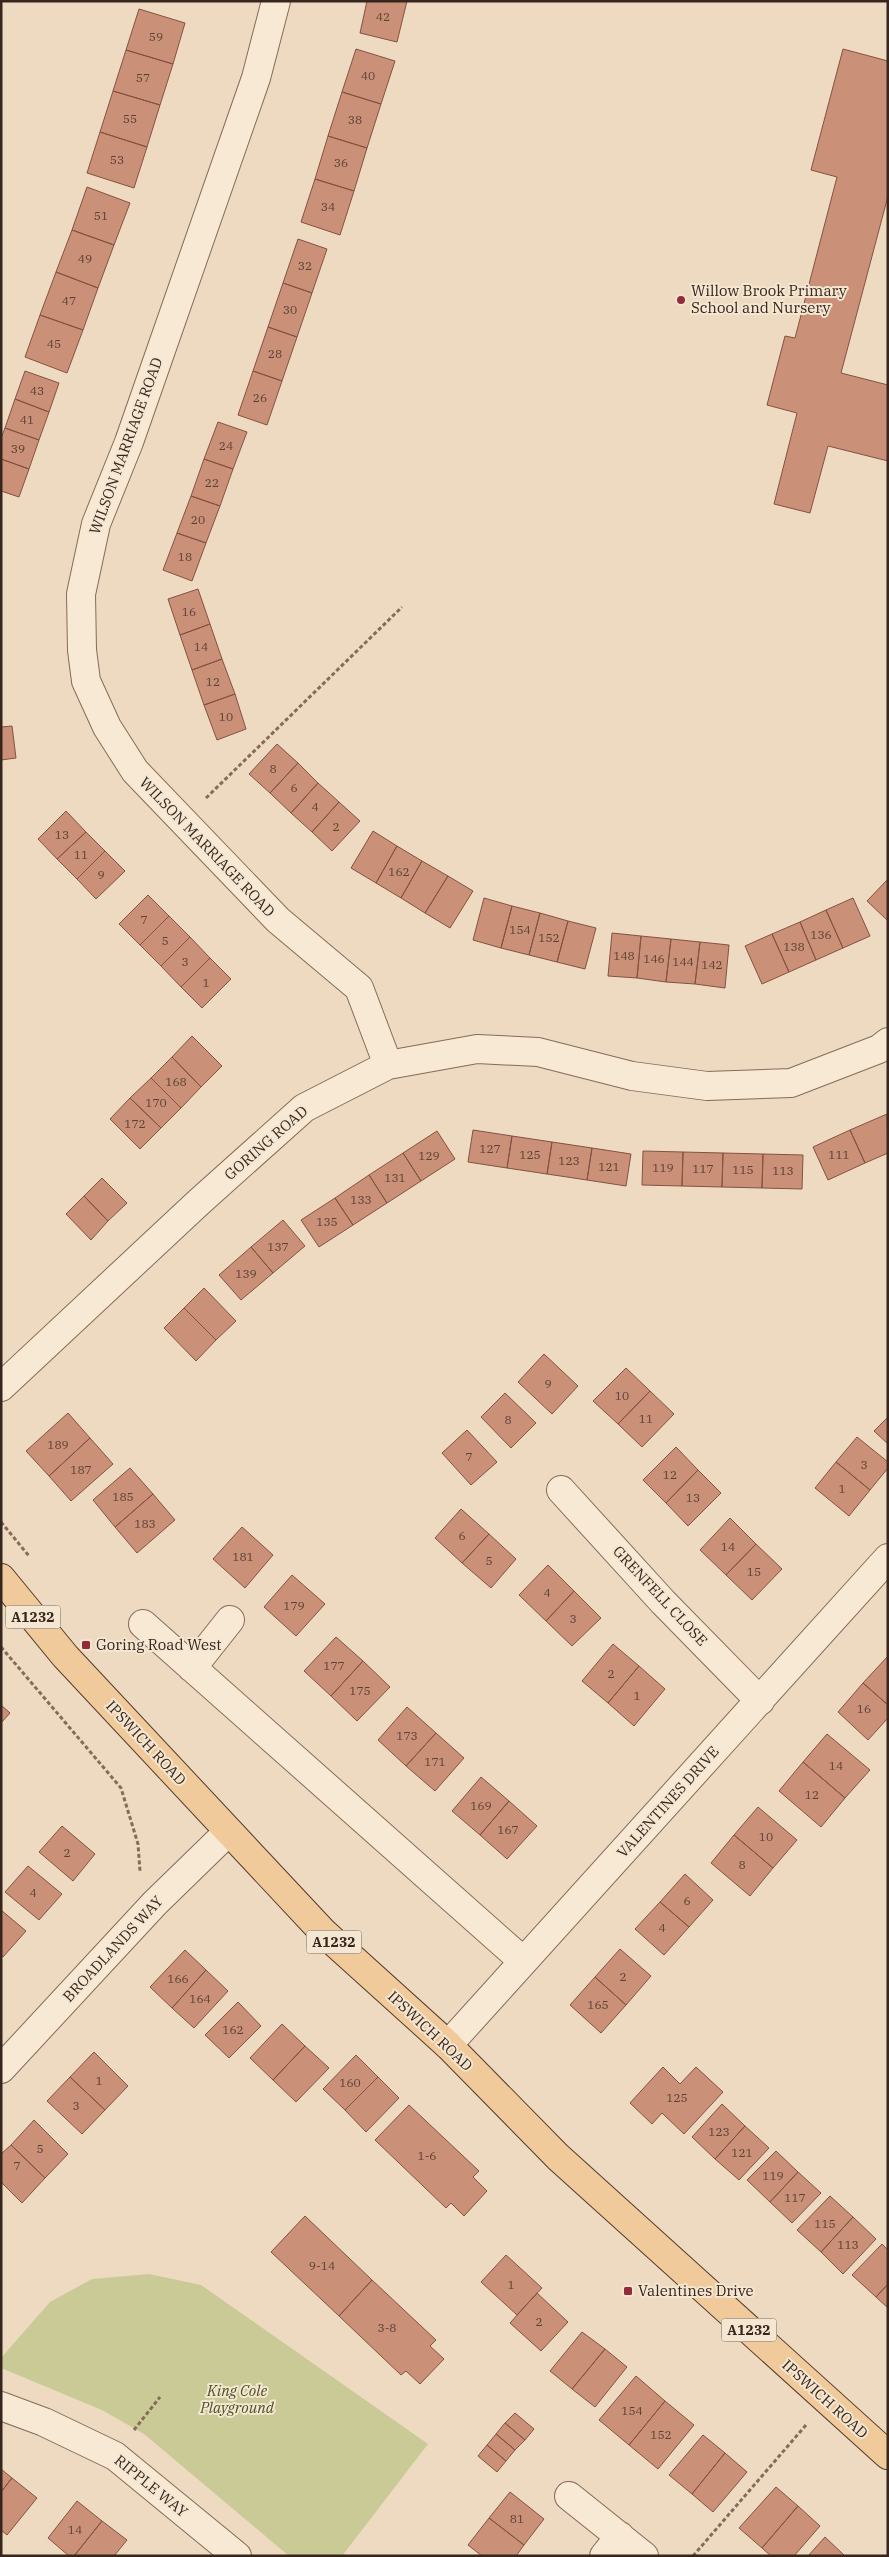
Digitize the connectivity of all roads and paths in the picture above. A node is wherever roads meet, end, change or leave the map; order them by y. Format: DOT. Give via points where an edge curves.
graph roads {
  1 [pos="276,1"];
  2 [pos="402,607"];
  3 [pos="182,821"];
  4 [pos="888,1042"];
  5 [pos="388,1065"];
  6 [pos="1,1387"];
  7 [pos="561,1490"];
  8 [pos="888,1558"];
  9 [pos="1,1578"];
  10 [pos="230,1620"];
  11 [pos="143,1624"];
  12 [pos="1,1647"];
  13 [pos="192,1668"];
  14 [pos="760,1701"];
  15 [pos="228,1832"];
  16 [pos="155,1904"];
  17 [pos="523,1961"];
  18 [pos="448,2045"];
  19 [pos="2,2066"];
  20 [pos="160,2397"];
  21 [pos="829,2404"];
  22 [pos="1,2406"];
  23 [pos="888,2455"];
  24 [pos="115,2456"];
  25 [pos="569,2496"];
  26 [pos="612,2546"];
  27 [pos="237,2556"];
  28 [pos="644,2556"];
  29 [pos="693,2556"];
  1 -- 3 [label="street, WILSON MARRIAGE ROAD" via="256,78 129,442 96,524 81,594 86,681 107,727 135,771"];
  2 -- 3 [label="path"];
  3 -- 5 [label="street, WILSON MARRIAGE ROAD" via="278,920 359,988"];
  4 -- 5 [label="street, GORING ROAD" via="880,1049 791,1083 707,1086 632,1076 538,1052 477,1049"];
  5 -- 6 [label="street, GORING ROAD" via="304,1108"];
  7 -- 14 [label="street, GRENFELL CLOSE" via="663,1602"];
  8 -- 14 [label="street, VALENTINES DRIVE"];
  9 -- 15 [label="main road, IPSWICH ROAD / A1232" via="65,1656"];
  10 -- 13 [label="street"];
  11 -- 13 [label="street"];
  12 -- 16 [label="path" via="121,1788 138,1844 142,1898"];
  13 -- 17 [label="street"];
  14 -- 17 [label="street, VALENTINES DRIVE"];
  15 -- 16 [label="street, BROADLANDS WAY"];
  15 -- 18 [label="main road, IPSWICH ROAD / A1232" via="324,1933"];
  16 -- 19 [label="street, BROADLANDS WAY"];
  17 -- 18 [label="street, VALENTINES DRIVE"];
  18 -- 21 [label="main road, IPSWICH ROAD / A1232" via="558,2157"];
  20 -- 24 [label="path"];
  21 -- 23 [label="main road, IPSWICH ROAD / A1232"];
  21 -- 29 [label="path" via="797,2434"];
  22 -- 24 [label="street, RIPPLE WAY" via="44,2422"];
  24 -- 27 [label="street, RIPPLE WAY"];
  25 -- 26 [label="street"];
  26 -- 28 [label="street"];
}
